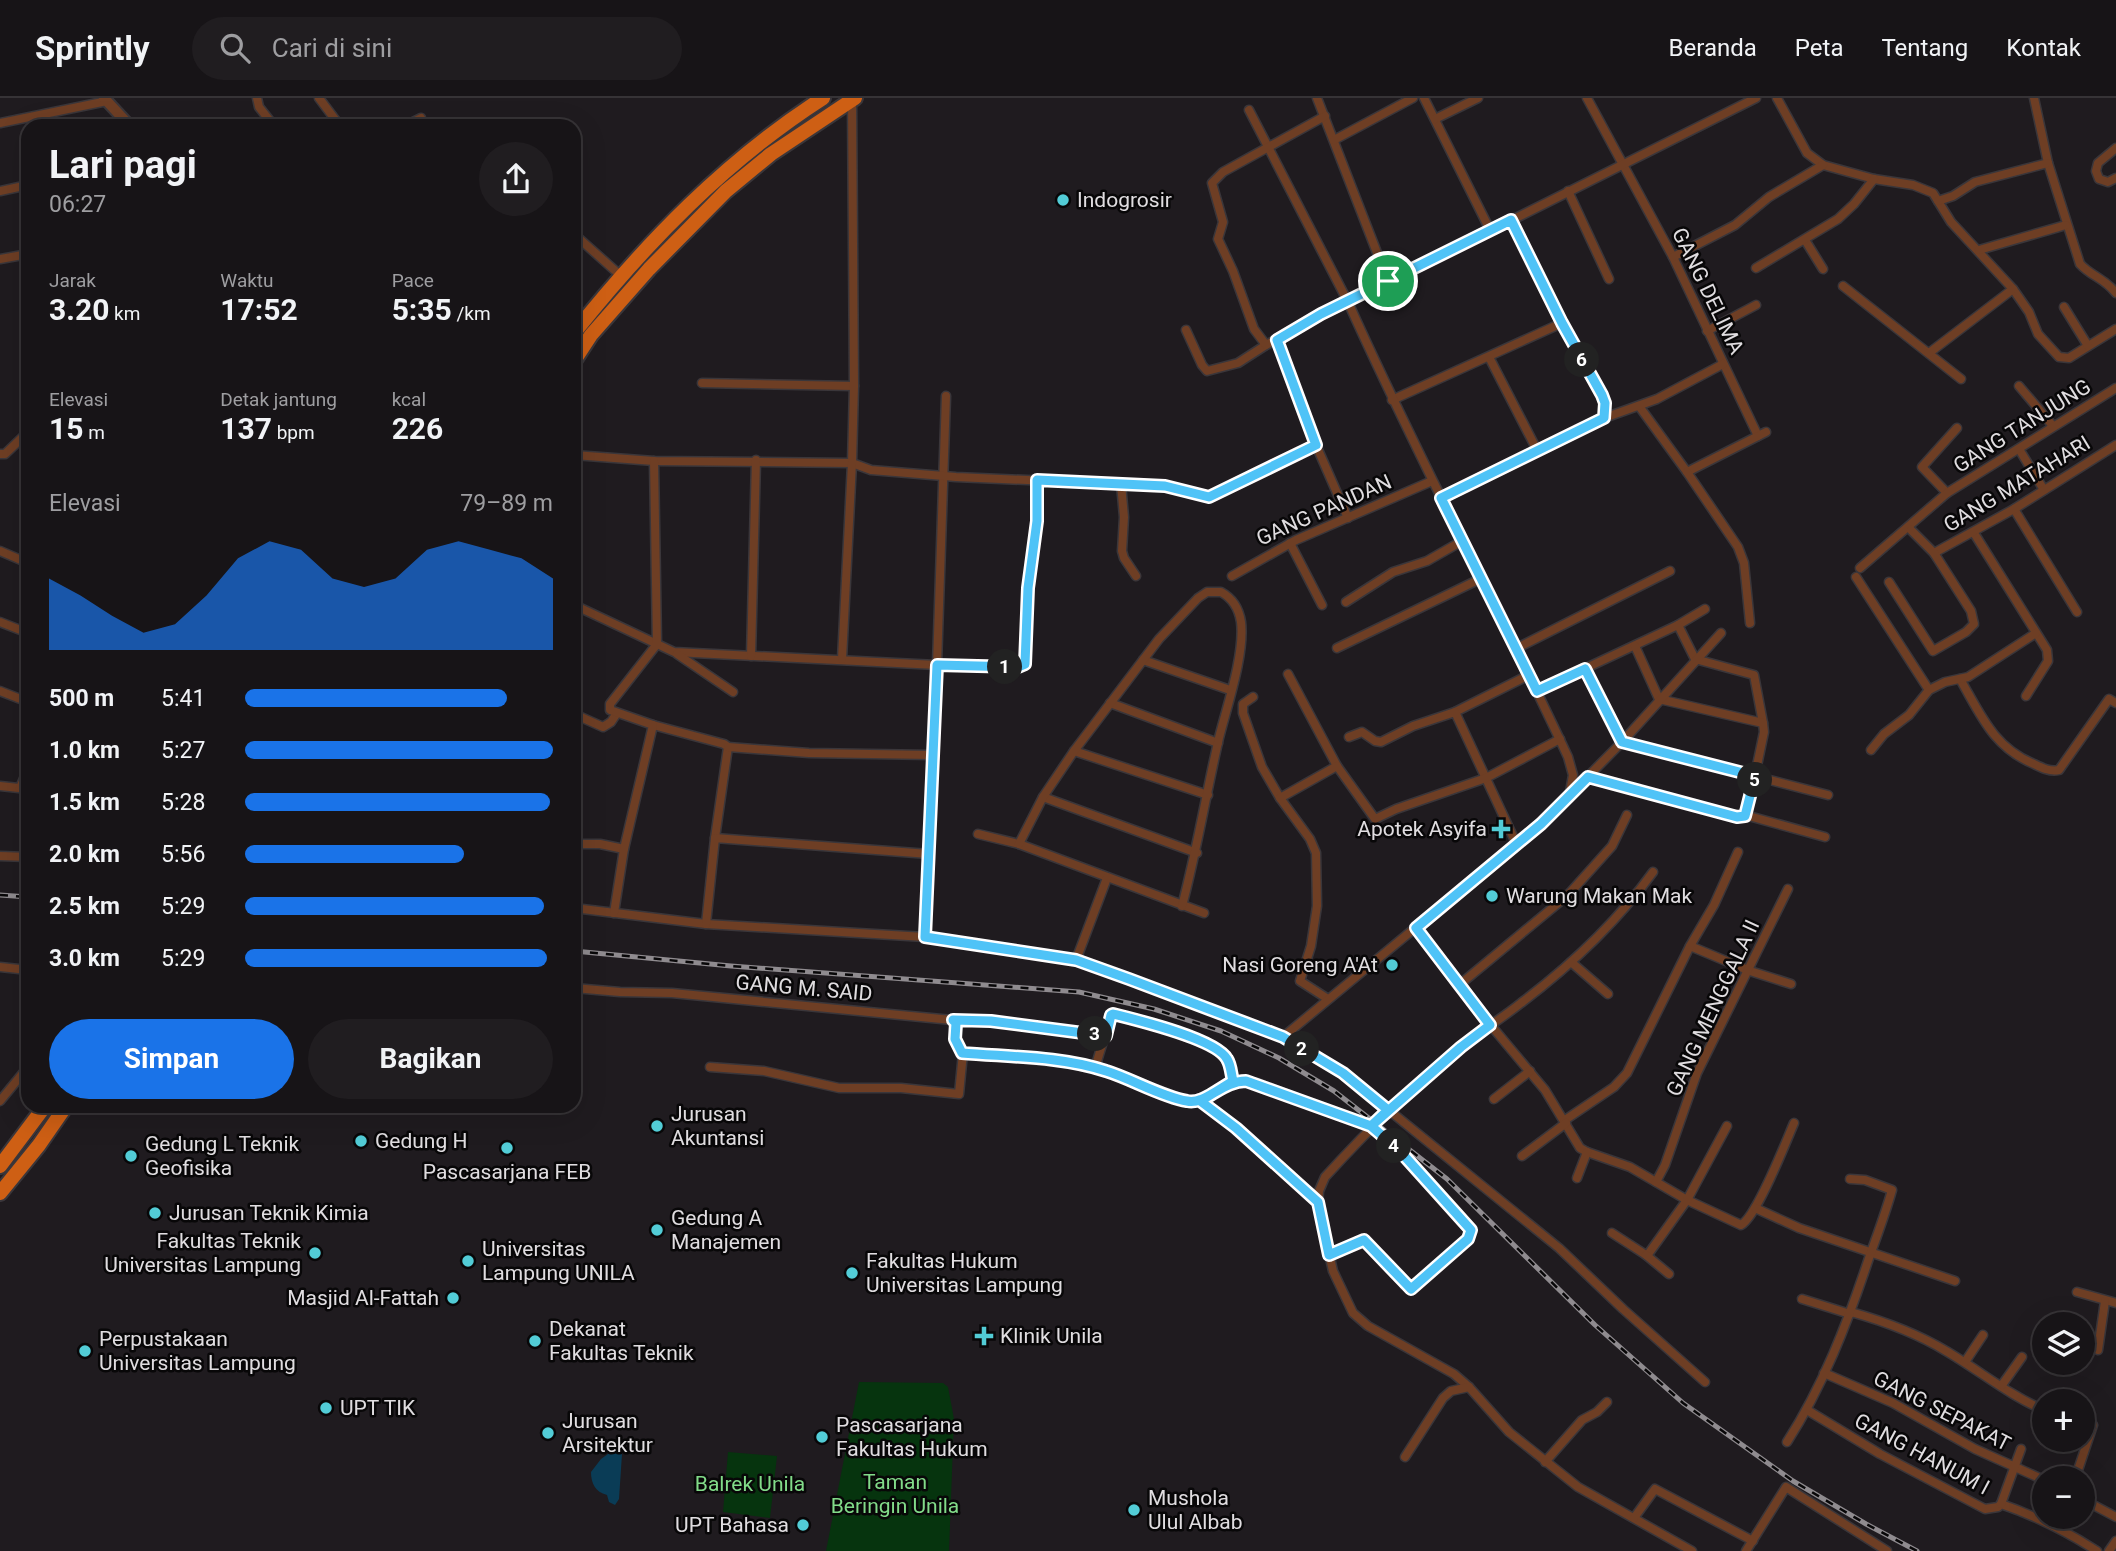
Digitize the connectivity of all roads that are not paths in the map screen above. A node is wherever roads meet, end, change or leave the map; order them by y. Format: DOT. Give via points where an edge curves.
graph roads {
  1 [pos="257,98"];
  2 [pos="319,98"];
  3 [pos="822,98"];
  4 [pos="1317,98"];
  5 [pos="1413,98"];
  6 [pos="1424,98"];
  7 [pos="1478,98"];
  8 [pos="1587,98"];
  9 [pos="1756,98"];
  10 [pos="1777,98"];
  11 [pos="2034,98"];
  12 [pos="853,99"];
  13 [pos="106,100"];
  14 [pos="1249,110"];
  15 [pos="1325,116"];
  16 [pos="124,119"];
  17 [pos="268,119"];
  18 [pos="335,119"];
  19 [pos="1435,119"];
  20 [pos="0,123"];
  21 [pos="1334,140"];
  22 [pos="1267,148"];
  23 [pos="2116,148"];
  24 [pos="1623,163"];
  25 [pos="2048,163"];
  26 [pos="1823,165"];
  27 [pos="2116,178"];
  28 [pos="1874,179"];
  29 [pos="21,186"];
  30 [pos="0,191"];
  31 [pos="1568,191"];
  32 [pos="1938,201"];
  33 [pos="1511,220"];
  34 [pos="2066,225"];
  35 [pos="1490,230"];
  36 [pos="581,240"];
  37 [pos="1805,240"];
  38 [pos="1979,250"];
  39 [pos="21,255"];
  40 [pos="636,257"];
  41 [pos="1673,257"];
  42 [pos="0,259"];
  43 [pos="1756,268"];
  44 [pos="649,269"];
  45 [pos="1823,269"];
  46 [pos="620,275"];
  47 [pos="1609,279"];
  48 [pos="1388,281"];
  49 [pos="1843,286"];
  50 [pos="2013,289"];
  51 [pos="2116,293"];
  52 [pos="1348,302"];
  53 [pos="1756,305"];
  54 [pos="2064,307"];
  55 [pos="1562,323"];
  56 [pos="581,324"];
  57 [pos="1186,330"];
  58 [pos="2116,330"];
  59 [pos="1707,331"];
  60 [pos="1277,340"];
  61 [pos="1266,345"];
  62 [pos="2088,346"];
  63 [pos="581,350"];
  64 [pos="1929,354"];
  65 [pos="1489,357"];
  66 [pos="1723,364"];
  67 [pos="1961,379"];
  68 [pos="702,383"];
  69 [pos="854,386"];
  70 [pos="2019,386"];
  71 [pos="2116,388"];
  72 [pos="946,396"];
  73 [pos="1392,400"];
  74 [pos="1639,406"];
  75 [pos="1604,418"];
  76 [pos="2053,426"];
  77 [pos="1957,428"];
  78 [pos="21,439"];
  79 [pos="1316,445"];
  80 [pos="2116,445"];
  81 [pos="2019,449"];
  82 [pos="1538,450"];
  83 [pos="0,454"];
  84 [pos="581,456"];
  85 [pos="756,460"];
  86 [pos="654,461"];
  87 [pos="852,463"];
  88 [pos="1687,472"];
  89 [pos="943,475"];
  90 [pos="1037,480"];
  91 [pos="1432,481"];
  92 [pos="1121,484"];
  93 [pos="2044,490"];
  94 [pos="1947,493"];
  95 [pos="1441,498"];
  96 [pos="2014,509"];
  97 [pos="1348,518"];
  98 [pos="1911,530"];
  99 [pos="1974,533"];
  100 [pos="1462,541"];
  101 [pos="1290,543"];
  102 [pos="0,551"];
  103 [pos="1934,553"];
  104 [pos="21,560"];
  105 [pos="1860,568"];
  106 [pos="1670,571"];
  107 [pos="1136,576"];
  108 [pos="1232,576"];
  109 [pos="1856,577"];
  110 [pos="1480,579"];
  111 [pos="1889,582"];
  112 [pos="1346,602"];
  113 [pos="1322,605"];
  114 [pos="581,608"];
  115 [pos="1705,608"];
  116 [pos="2077,611"];
  117 [pos="0,622"];
  118 [pos="1750,623"];
  119 [pos="1678,625"];
  120 [pos="21,630"];
  121 [pos="1721,633"];
  122 [pos="2036,633"];
  123 [pos="657,644"];
  124 [pos="1635,646"];
  125 [pos="1336,648"];
  126 [pos="1517,648"];
  127 [pos="674,652"];
  128 [pos="751,656"];
  129 [pos="842,659"];
  130 [pos="1695,659"];
  131 [pos="1143,660"];
  132 [pos="937,665"];
  133 [pos="1585,669"];
  134 [pos="1288,674"];
  135 [pos="1529,675"];
  136 [pos="1960,679"];
  137 [pos="1230,690"];
  138 [pos="1929,690"];
  139 [pos="0,691"];
  140 [pos="1537,691"];
  141 [pos="733,692"];
  142 [pos="2026,696"];
  143 [pos="1253,697"];
  144 [pos="21,699"];
  145 [pos="1659,699"];
  146 [pos="1110,703"];
  147 [pos="2116,703"];
  148 [pos="1455,712"];
  149 [pos="617,713"];
  150 [pos="581,716"];
  151 [pos="1763,723"];
  152 [pos="653,725"];
  153 [pos="1349,737"];
  154 [pos="1560,739"];
  155 [pos="1622,742"];
  156 [pos="1218,743"];
  157 [pos="728,747"];
  158 [pos="1871,750"];
  159 [pos="1074,751"];
  160 [pos="932,755"];
  161 [pos="1336,766"];
  162 [pos="1755,776"];
  163 [pos="1588,777"];
  164 [pos="1486,778"];
  165 [pos="0,786"];
  166 [pos="21,789"];
  167 [pos="1208,794"];
  168 [pos="1828,795"];
  169 [pos="1043,797"];
  170 [pos="1280,798"];
  171 [pos="1569,798"];
  172 [pos="1627,815"];
  173 [pos="1745,816"];
  174 [pos="978,834"];
  175 [pos="1825,837"];
  176 [pos="715,838"];
  177 [pos="581,844"];
  178 [pos="1019,844"];
  179 [pos="1517,845"];
  180 [pos="624,849"];
  181 [pos="1738,852"];
  182 [pos="929,853"];
  183 [pos="1197,853"];
  184 [pos="0,856"];
  185 [pos="21,858"];
  186 [pos="1653,872"];
  187 [pos="1107,878"];
  188 [pos="1788,889"];
  189 [pos="1182,906"];
  190 [pos="581,909"];
  191 [pos="614,913"];
  192 [pos="1204,914"];
  193 [pos="706,924"];
  194 [pos="1416,928"];
  195 [pos="925,937"];
  196 [pos="1690,946"];
  197 [pos="1076,960"];
  198 [pos="1571,962"];
  199 [pos="0,967"];
  200 [pos="21,969"];
  201 [pos="1750,971"];
  202 [pos="1791,985"];
  203 [pos="1458,986"];
  204 [pos="581,989"];
  205 [pos="1608,995"];
  206 [pos="1328,999"];
  207 [pos="953,1020"];
  208 [pos="1490,1025"];
  209 [pos="1106,1036"];
  210 [pos="1283,1037"];
  211 [pos="962,1053"];
  212 [pos="710,1067"];
  213 [pos="1095,1068"];
  214 [pos="1530,1071"];
  215 [pos="21,1076"];
  216 [pos="1233,1081"];
  217 [pos="1494,1099"];
  218 [pos="1199,1100"];
  219 [pos="0,1101"];
  220 [pos="1388,1110"];
  221 [pos="41,1113"];
  222 [pos="61,1113"];
  223 [pos="1566,1122"];
  224 [pos="1794,1123"];
  225 [pos="1371,1126"];
  226 [pos="1727,1126"];
  227 [pos="1587,1152"];
  228 [pos="1522,1157"];
  229 [pos="0,1166"];
  230 [pos="1577,1178"];
  231 [pos="1850,1179"];
  232 [pos="1656,1182"];
  233 [pos="0,1193"];
  234 [pos="1687,1200"];
  235 [pos="1318,1202"];
  236 [pos="1755,1208"];
  237 [pos="1612,1233"];
  238 [pos="1871,1254"];
  239 [pos="1329,1255"];
  240 [pos="1646,1255"];
  241 [pos="1669,1274"];
  242 [pos="1955,1281"];
  243 [pos="2077,1292"];
  244 [pos="1802,1299"];
  245 [pos="2105,1301"];
  246 [pos="2116,1303"];
  247 [pos="1850,1313"];
  248 [pos="1983,1335"];
  249 [pos="2098,1350"];
  250 [pos="2022,1357"];
  251 [pos="1965,1362"];
  252 [pos="1824,1373"];
  253 [pos="1705,1382"];
  254 [pos="2002,1385"];
  255 [pos="1469,1387"];
  256 [pos="1607,1402"];
  257 [pos="2032,1405"];
  258 [pos="1807,1410"];
  259 [pos="1787,1442"];
  260 [pos="2021,1449"];
  261 [pos="1405,1457"];
  262 [pos="1545,1462"];
  263 [pos="2016,1467"];
  264 [pos="2032,1474"];
  265 [pos="2001,1504"];
  266 [pos="2095,1506"];
  267 [pos="2116,1517"];
  268 [pos="1634,1518"];
  269 [pos="1753,1541"];
  270 [pos="2116,1541"];
  271 [pos="1692,1551"];
  272 [pos="1746,1551"];
  273 [pos="1887,1551"];
  274 [pos="2097,1551"];
  275 [pos="2109,1551"];
  1 -- 17 [label="street"];
  2 -- 18 [label="street"];
  3 -- 40 [label="highway" via="744,154"];
  4 -- 15 [label="street"];
  5 -- 21 [label="street"];
  6 -- 19 [label="street"];
  7 -- 19 [label="street"];
  8 -- 24 [label="street, GANG DELIMA"];
  9 -- 24 [label="street"];
  10 -- 26 [label="street" via="1807,153"];
  11 -- 25 [label="street"];
  12 -- 44 [label="highway" via="771,154 726,191"];
  12 -- 69 [label="street"];
  13 -- 16 [label="street"];
  13 -- 20 [label="street"];
  14 -- 22 [label="street"];
  15 -- 21 [label="street"];
  15 -- 22 [label="street"];
  19 -- 35 [label="street"];
  21 -- 48 [label="street"];
  22 -- 52 [label="street"];
  22 -- 61 [label="street" via="1212,183 1223,222 1218,242 1254,329"];
  23 -- 27 [label="street" via="2096,167 2099,179 2108,183"];
  24 -- 31 [label="street"];
  24 -- 41 [label="street, GANG DELIMA"];
  25 -- 32 [label="street" via="1975,182"];
  25 -- 34 [label="street"];
  26 -- 28 [label="street"];
  26 -- 41 [label="street" via="1769,197 1735,225"];
  28 -- 32 [label="street" via="1913,185 1933,193"];
  28 -- 37 [label="street" via="1847,211"];
  29 -- 30 [label="street"];
  31 -- 33 [label="street"];
  31 -- 47 [label="street"];
  32 -- 38 [label="street" via="1951,222"];
  33 -- 35 [label="street"];
  33 -- 55 [label="street"];
  34 -- 38 [label="street"];
  34 -- 51 [label="street" via="2080,264"];
  35 -- 48 [label="street"];
  36 -- 46 [label="street"];
  37 -- 43 [label="street"];
  37 -- 45 [label="street"];
  38 -- 50 [label="street"];
  39 -- 42 [label="street"];
  40 -- 44 [label="highway"];
  40 -- 46 [label="highway"];
  41 -- 59 [label="street, GANG DELIMA"];
  44 -- 63 [label="highway"];
  46 -- 56 [label="highway"];
  48 -- 52 [label="street"];
  49 -- 64 [label="street"];
  50 -- 62 [label="street" via="2038,334 2059,357 2069,358"];
  50 -- 64 [label="street"];
  52 -- 60 [label="street"];
  52 -- 73 [label="street"];
  53 -- 59 [label="street"];
  54 -- 62 [label="street"];
  55 -- 65 [label="street"];
  55 -- 75 [label="street" via="1602,395"];
  57 -- 61 [label="street" via="1207,371 1238,363"];
  58 -- 62 [label="street"];
  59 -- 66 [label="street, GANG DELIMA"];
  60 -- 61 [label="street"];
  60 -- 79 [label="street"];
  64 -- 67 [label="street"];
  65 -- 73 [label="street"];
  65 -- 82 [label="street"];
  66 -- 74 [label="street"];
  66 -- 88 [label="street, GANG DELIMA" via="1762,434"];
  68 -- 69 [label="street"];
  69 -- 87 [label="street"];
  70 -- 76 [label="street"];
  71 -- 76 [label="street, GANG TANJUNG"];
  72 -- 89 [label="street"];
  73 -- 91 [label="street"];
  74 -- 75 [label="street"];
  74 -- 88 [label="street"];
  75 -- 82 [label="street"];
  76 -- 81 [label="street, GANG TANJUNG"];
  77 -- 94 [label="street" via="1922,467"];
  78 -- 83 [label="street"];
  79 -- 92 [label="street" via="1209,497 1165,486"];
  79 -- 97 [label="street"];
  80 -- 93 [label="street, GANG MATAHARI"];
  81 -- 93 [label="street"];
  81 -- 94 [label="street, GANG TANJUNG"];
  82 -- 95 [label="street"];
  84 -- 86 [label="street"];
  85 -- 86 [label="street"];
  85 -- 87 [label="street"];
  85 -- 128 [label="street"];
  86 -- 123 [label="street"];
  87 -- 89 [label="street" via="871,470"];
  87 -- 129 [label="street"];
  88 -- 118 [label="street" via="1738,547"];
  89 -- 90 [label="street"];
  89 -- 132 [label="street"];
  90 -- 92 [label="street"];
  90 -- 132 [label="street" via="1025,664"];
  91 -- 95 [label="street"];
  91 -- 97 [label="street, GANG PANDAN"];
  92 -- 107 [label="street" via="1122,551"];
  93 -- 96 [label="street, GANG MATAHARI"];
  94 -- 105 [label="street, GANG TANJUNG"];
  95 -- 100 [label="street"];
  96 -- 99 [label="street, GANG MATAHARI"];
  96 -- 116 [label="street"];
  97 -- 101 [label="street, GANG PANDAN"];
  98 -- 103 [label="street"];
  99 -- 103 [label="street, GANG MATAHARI"];
  99 -- 122 [label="street"];
  100 -- 110 [label="street"];
  100 -- 112 [label="street" via="1427,561 1393,572"];
  101 -- 108 [label="street, GANG PANDAN"];
  101 -- 113 [label="street"];
  102 -- 104 [label="street"];
  103 -- 111 [label="street" via="1974,617 1966,632 1933,651"];
  106 -- 126 [label="street"];
  109 -- 138 [label="street"];
  110 -- 125 [label="street"];
  110 -- 126 [label="street"];
  114 -- 123 [label="street"];
  115 -- 119 [label="street"];
  117 -- 120 [label="street"];
  119 -- 124 [label="street"];
  119 -- 130 [label="street"];
  121 -- 130 [label="street"];
  122 -- 136 [label="street"];
  122 -- 142 [label="street" via="2048,661"];
  123 -- 127 [label="street"];
  123 -- 149 [label="street" via="610,704 610,710"];
  124 -- 133 [label="street"];
  124 -- 145 [label="street"];
  126 -- 135 [label="street"];
  127 -- 128 [label="street"];
  127 -- 141 [label="street"];
  128 -- 129 [label="street"];
  129 -- 132 [label="street"];
  130 -- 145 [label="street"];
  130 -- 151 [label="street" via="1754,675"];
  131 -- 137 [label="street"];
  131 -- 137 [label="street" via="1199,598 1207,592 1221,592 1233,602 1241,619 1239,655"];
  131 -- 146 [label="street"];
  132 -- 160 [label="street"];
  133 -- 140 [label="street"];
  133 -- 155 [label="street"];
  134 -- 161 [label="street"];
  135 -- 140 [label="street"];
  135 -- 148 [label="street"];
  136 -- 138 [label="street"];
  136 -- 147 [label="street" via="2000,744 2054,772 2109,699"];
  137 -- 156 [label="street"];
  138 -- 158 [label="street"];
  139 -- 144 [label="street"];
  140 -- 154 [label="street"];
  143 -- 170 [label="street" via="1244,704 1243,712 1262,767"];
  145 -- 151 [label="street"];
  145 -- 155 [label="street"];
  146 -- 156 [label="street"];
  146 -- 159 [label="street"];
  148 -- 153 [label="street" via="1381,742 1362,732"];
  148 -- 164 [label="street"];
  149 -- 150 [label="street" via="603,727"];
  149 -- 152 [label="street"];
  151 -- 162 [label="street"];
  152 -- 157 [label="street"];
  152 -- 180 [label="street"];
  154 -- 164 [label="street"];
  154 -- 171 [label="street" via="1573,775"];
  155 -- 162 [label="street"];
  155 -- 163 [label="street"];
  156 -- 167 [label="street"];
  157 -- 160 [label="street"];
  157 -- 176 [label="street"];
  159 -- 167 [label="street"];
  159 -- 169 [label="street"];
  160 -- 182 [label="street"];
  161 -- 164 [label="street" via="1375,819"];
  161 -- 170 [label="street"];
  162 -- 168 [label="street"];
  162 -- 173 [label="street"];
  163 -- 171 [label="street"];
  163 -- 173 [label="street"];
  164 -- 179 [label="street"];
  165 -- 166 [label="street"];
  167 -- 183 [label="street"];
  169 -- 178 [label="street"];
  169 -- 183 [label="street"];
  170 -- 206 [label="street" via="1316,853 1317,906 1300,981"];
  171 -- 179 [label="street"];
  172 -- 203 [label="street" via="1612,846 1568,895"];
  173 -- 175 [label="street"];
  174 -- 178 [label="street"];
  176 -- 182 [label="street"];
  176 -- 193 [label="street"];
  177 -- 180 [label="street"];
  178 -- 187 [label="street"];
  179 -- 194 [label="street"];
  180 -- 191 [label="street"];
  181 -- 196 [label="street"];
  182 -- 195 [label="street"];
  183 -- 189 [label="street"];
  184 -- 185 [label="street"];
  186 -- 198 [label="street" via="1636,896"];
  187 -- 189 [label="street"];
  187 -- 197 [label="street"];
  188 -- 201 [label="street, GANG MENGGALA II"];
  189 -- 192 [label="street"];
  190 -- 191 [label="street"];
  191 -- 193 [label="street"];
  193 -- 195 [label="street"];
  194 -- 203 [label="street"];
  194 -- 206 [label="street"];
  195 -- 197 [label="street"];
  196 -- 201 [label="street"];
  196 -- 223 [label="street" via="1627,1073"];
  197 -- 210 [label="street"];
  198 -- 205 [label="street"];
  198 -- 208 [label="street"];
  199 -- 200 [label="street"];
  201 -- 202 [label="street"];
  201 -- 232 [label="street, GANG MENGGALA II" via="1698,1073"];
  203 -- 208 [label="street"];
  204 -- 207 [label="street, GANG M. SAID"];
  206 -- 210 [label="street"];
  207 -- 209 [label="street, GANG M. SAID"];
  207 -- 211 [label="street"];
  208 -- 214 [label="street"];
  208 -- 220 [label="street"];
  209 -- 213 [label="street"];
  209 -- 216 [label="street" via="1113,1014 1164,1027 1223,1054"];
  210 -- 220 [label="street" via="1343,1073"];
  211 -- 212 [label="street" via="959,1094 839,1088 764,1071"];
  211 -- 213 [label="street"];
  213 -- 218 [label="street" via="1187,1101"];
  214 -- 217 [label="street"];
  214 -- 223 [label="street"];
  215 -- 219 [label="street"];
  216 -- 218 [label="street"];
  216 -- 225 [label="street" via="1257,1083"];
  218 -- 235 [label="street"];
  220 -- 225 [label="street"];
  220 -- 253 [label="street" via="1559,1248"];
  221 -- 229 [label="highway"];
  222 -- 233 [label="highway"];
  223 -- 227 [label="street"];
  223 -- 228 [label="street"];
  224 -- 236 [label="street"];
  225 -- 235 [label="street" via="1325,1178"];
  225 -- 239 [label="street" via="1416,1168 1471,1234 1411,1289 1364,1240"];
  226 -- 234 [label="street"];
  227 -- 230 [label="street"];
  227 -- 232 [label="street"];
  231 -- 238 [label="street" via="1892,1190"];
  232 -- 234 [label="street"];
  234 -- 236 [label="street" via="1741,1225"];
  234 -- 240 [label="street"];
  235 -- 239 [label="street"];
  236 -- 238 [label="street"];
  237 -- 240 [label="street"];
  238 -- 242 [label="street"];
  238 -- 247 [label="street"];
  239 -- 255 [label="street" via="1353,1313"];
  240 -- 241 [label="street"];
  243 -- 245 [label="street"];
  244 -- 247 [label="street"];
  245 -- 246 [label="street"];
  245 -- 249 [label="street"];
  247 -- 251 [label="street" via="1906,1332"];
  247 -- 252 [label="street"];
  248 -- 251 [label="street"];
  250 -- 254 [label="street"];
  251 -- 254 [label="street"];
  252 -- 258 [label="street"];
  252 -- 263 [label="street, GANG SEPAKAT"];
  254 -- 257 [label="street"];
  255 -- 261 [label="street" via="1443,1398"];
  255 -- 262 [label="street" via="1509,1432"];
  256 -- 262 [label="street" via="1582,1420"];
  258 -- 259 [label="street"];
  258 -- 265 [label="street, GANG HANUM I" via="1985,1509"];
  260 -- 263 [label="street"];
  262 -- 268 [label="street" via="1578,1487"];
  263 -- 264 [label="street, GANG SEPAKAT"];
  263 -- 265 [label="street"];
  265 -- 274 [label="street, GANG HANUM I" via="2066,1530"];
  266 -- 267 [label="street"];
  268 -- 269 [label="street" via="1655,1489"];
  268 -- 271 [label="street"];
  269 -- 272 [label="street"];
  269 -- 273 [label="street" via="1787,1487"];
  270 -- 275 [label="street"];
}
